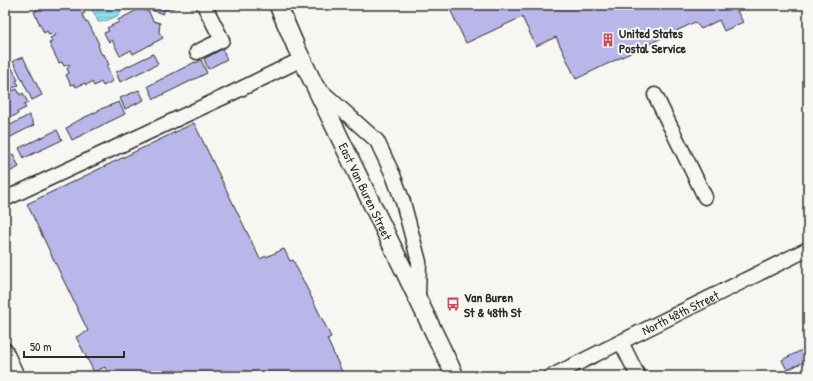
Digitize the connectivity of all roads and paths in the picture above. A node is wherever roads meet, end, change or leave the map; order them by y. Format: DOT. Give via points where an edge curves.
graph roads {
  1 [pos="204,5"];
  2 [pos="278,5"];
  3 [pos="197,52"];
  4 [pos="302,59"];
  5 [pos="315,85"];
  6 [pos="655,95"];
  7 [pos="705,197"];
  8 [pos="5,199"];
  9 [pos="808,249"];
  10 [pos="418,298"];
  11 [pos="621,342"];
  12 [pos="5,350"];
  13 [pos="17,376"];
  14 [pos="455,376"];
  15 [pos="552,376"];
  16 [pos="638,376"];
  1 -- 3 [label="street" via="222,40"];
  2 -- 4 [label="main road, East Van Buren Street"];
  4 -- 5 [label="main road, East Van Buren Street"];
  4 -- 8 [label="street"];
  5 -- 10 [label="main road, East Van Buren Street"];
  5 -- 10 [label="street" via="377,141 403,202 419,262"];
  6 -- 7 [label="street"];
  9 -- 11 [label="street, North 48th Street"];
  10 -- 14 [label="main road, East Van Buren Street"];
  11 -- 15 [label="street, North 48th Street"];
  11 -- 16 [label="street"];
  12 -- 13 [label="street"];
}
